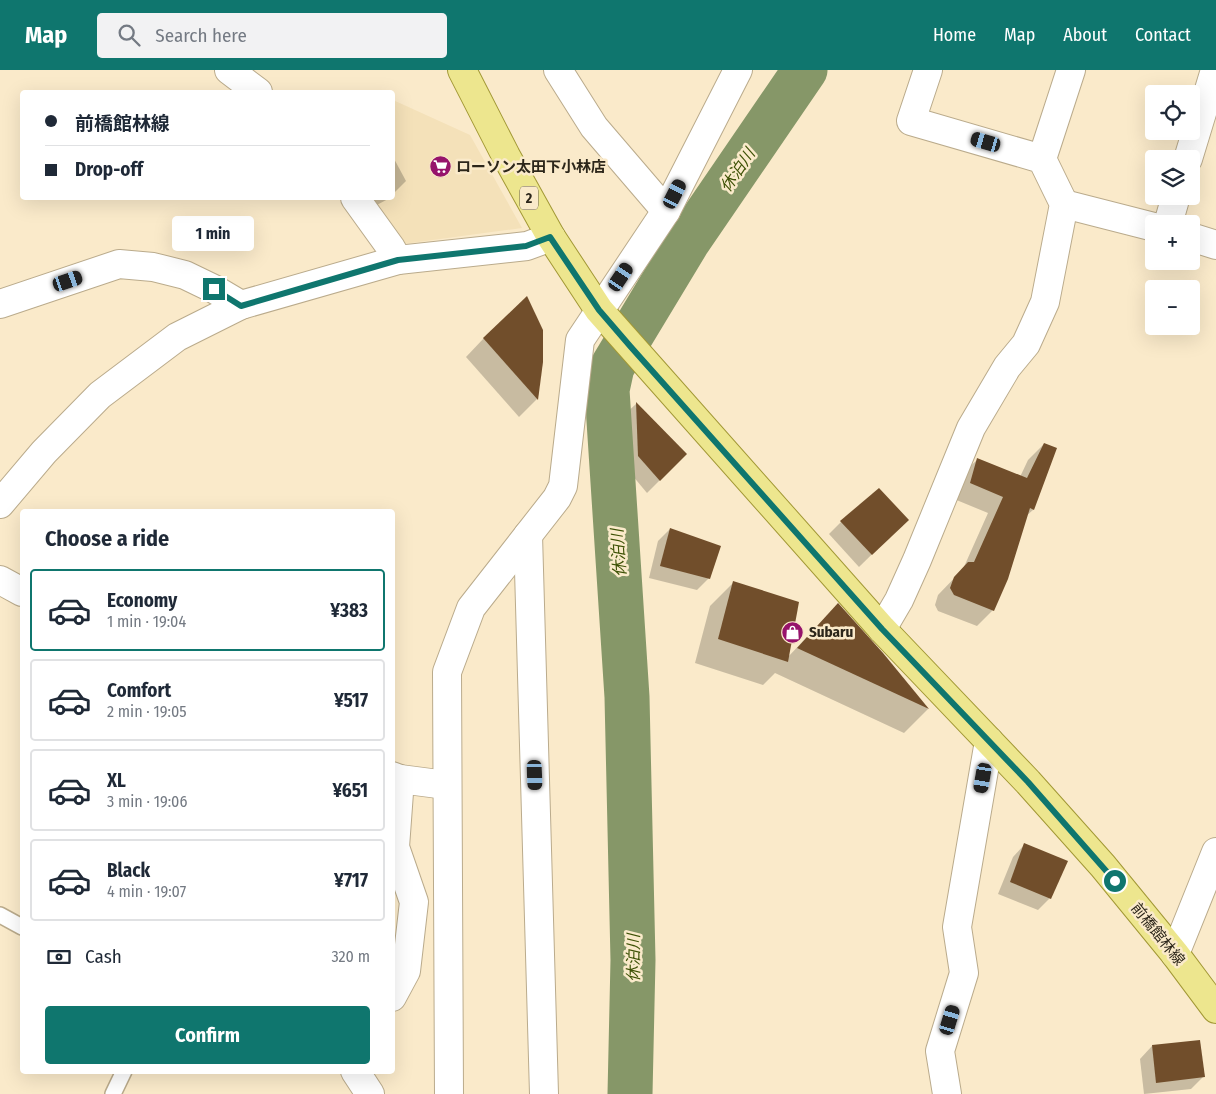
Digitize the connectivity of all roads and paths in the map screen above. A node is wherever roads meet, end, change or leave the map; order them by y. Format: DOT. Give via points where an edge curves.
graph roads {
  1 [pos="228,70"];
  2 [pos="462,70"];
  3 [pos="558,70"];
  4 [pos="738,70"];
  5 [pos="928,70"];
  6 [pos="1071,70"];
  7 [pos="1215,70"];
  8 [pos="255,90"];
  9 [pos="1191,150"];
  10 [pos="1042,159"];
  11 [pos="356,200"];
  12 [pos="1064,204"];
  13 [pos="666,211"];
  14 [pos="1145,225"];
  15 [pos="550,237"];
  16 [pos="1200,240"];
  17 [pos="1216,245"];
  18 [pos="398,260"];
  19 [pos="0,304"];
  20 [pos="241,306"];
  21 [pos="602,314"];
  22 [pos="0,504"];
  23 [pos="528,535"];
  24 [pos="0,580"];
  25 [pos="20,591"];
  26 [pos="882,629"];
  27 [pos="989,741"];
  28 [pos="396,778"];
  29 [pos="446,785"];
  30 [pos="395,812"];
  31 [pos="1216,852"];
  32 [pos="396,865"];
  33 [pos="0,915"];
  34 [pos="20,926"];
  35 [pos="1175,954"];
  36 [pos="395,991"];
  37 [pos="1216,1009"];
  38 [pos="123,1074"];
  39 [pos="354,1074"];
  40 [pos="357,1074"];
  41 [pos="113,1094"];
  42 [pos="344,1094"];
  43 [pos="370,1094"];
  44 [pos="449,1094"];
  45 [pos="544,1094"];
  46 [pos="947,1094"];
  1 -- 8 [label="street"];
  2 -- 15 [label="main road, 前橋館林線 / 2"];
  3 -- 13 [label="street" via="594,127"];
  4 -- 13 [label="street"];
  5 -- 10 [label="street" via="911,121"];
  6 -- 10 [label="street"];
  7 -- 9 [label="street"];
  10 -- 12 [label="street"];
  11 -- 18 [label="street"];
  12 -- 14 [label="street"];
  12 -- 26 [label="street" via="1045,302 1026,344 971,428 918,560"];
  13 -- 21 [label="street"];
  15 -- 18 [label="street" via="526,246"];
  15 -- 21 [label="main road, 前橋館林線 / 2"];
  16 -- 17 [label="street"];
  18 -- 20 [label="street"];
  19 -- 20 [label="street" via="119,264 153,267 185,275"];
  20 -- 22 [label="street" via="177,337 100,395 44,452"];
  21 -- 23 [label="street" via="580,340 563,486"];
  21 -- 26 [label="main road, 前橋館林線 / 2"];
  23 -- 29 [label="street" via="471,608 447,672"];
  23 -- 45 [label="street"];
  24 -- 25 [label="street"];
  26 -- 27 [label="main road, 前橋館林線 / 2"];
  27 -- 35 [label="main road, 前橋館林線 / 2" via="1103,866"];
  27 -- 46 [label="street" via="957,927 964,973 940,1052"];
  28 -- 29 [label="street"];
  28 -- 30 [label="street"];
  29 -- 44 [label="street"];
  31 -- 35 [label="street"];
  32 -- 36 [label="street" via="414,902 406,971"];
  33 -- 34 [label="lane"];
  35 -- 37 [label="main road, 前橋館林線 / 2"];
  38 -- 41 [label="lane"];
  39 -- 42 [label="street"];
  40 -- 43 [label="street"];
}
